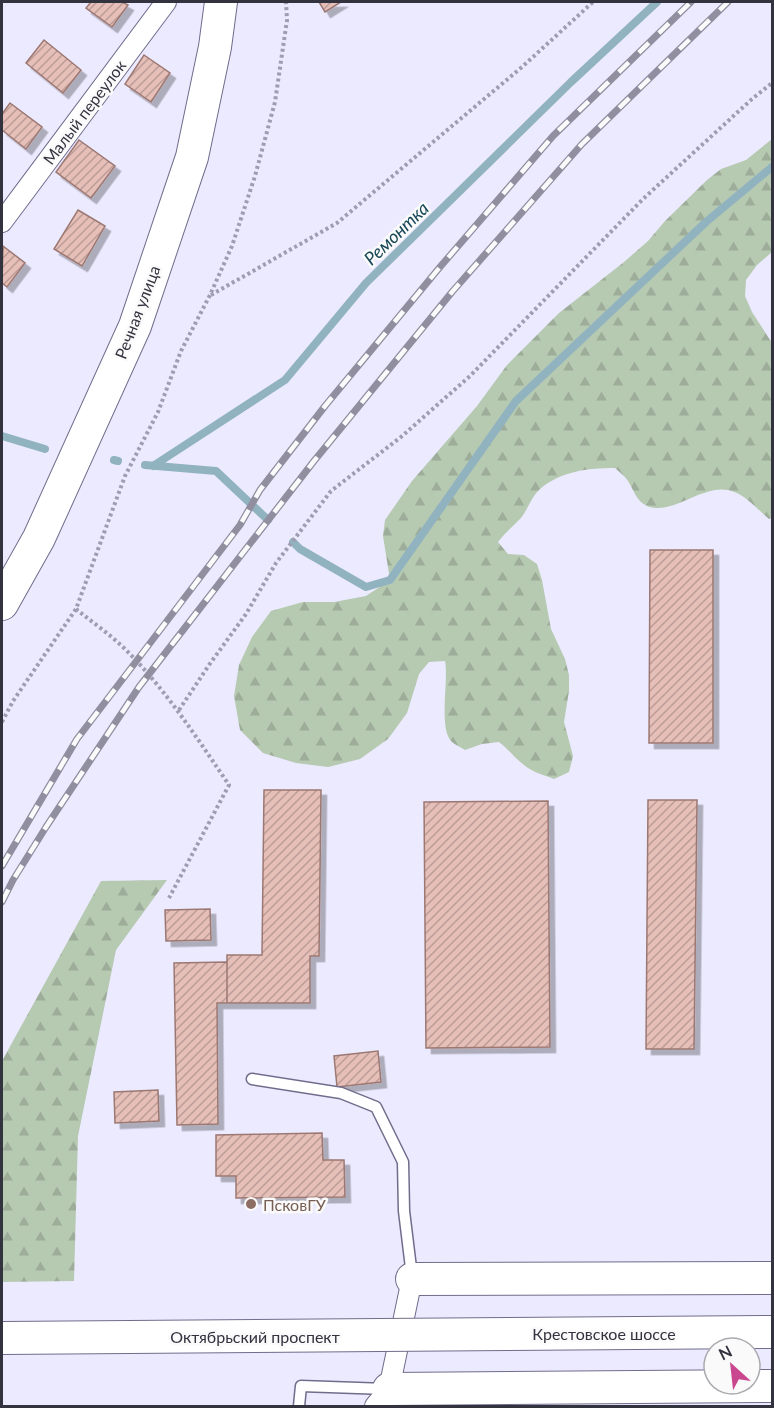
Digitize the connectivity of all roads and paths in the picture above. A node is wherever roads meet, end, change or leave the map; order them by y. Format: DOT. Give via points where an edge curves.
graph roads {
  1 [pos="166,2"];
  2 [pos="221,2"];
  3 [pos="286,2"];
  4 [pos="592,2"];
  5 [pos="772,83"];
  6 [pos="2,222"];
  7 [pos="210,295"];
  8 [pos="2,604"];
  9 [pos="76,609"];
  10 [pos="178,711"];
  11 [pos="2,722"];
  12 [pos="170,898"];
  13 [pos="252,1078"];
  14 [pos="772,1278"];
  15 [pos="412,1279"];
  16 [pos="772,1332"];
  17 [pos="508,1334"];
  18 [pos="2,1338"];
  19 [pos="772,1386"];
  20 [pos="382,1398"];
  21 [pos="299,1407"];
  1 -- 6 [label="street, Малый переулок"];
  2 -- 8 [label="main road, Речная улица" via="192,158 135,326 39,538"];
  3 -- 7 [label="path" via="275,102 232,246"];
  4 -- 7 [label="path" via="522,67 337,223"];
  5 -- 10 [label="path" via="643,199 470,376 401,437 331,491 276,562 246,614"];
  7 -- 9 [label="path" via="181,351 158,412 124,476"];
  9 -- 10 [label="path" via="125,648"];
  9 -- 11 [label="path"];
  10 -- 12 [label="path" via="229,785"];
  13 -- 15 [label="lane" via="341,1093 376,1107 403,1162"];
  14 -- 15 [label="main road"];
  15 -- 20 [label="street"];
  16 -- 17 [label="main road, Крестовское шоссе"];
  17 -- 18 [label="main road, Октябрьский проспект, bridge"];
  19 -- 20 [label="main road"];
  20 -- 21 [label="lane" via="301,1386"];
}
